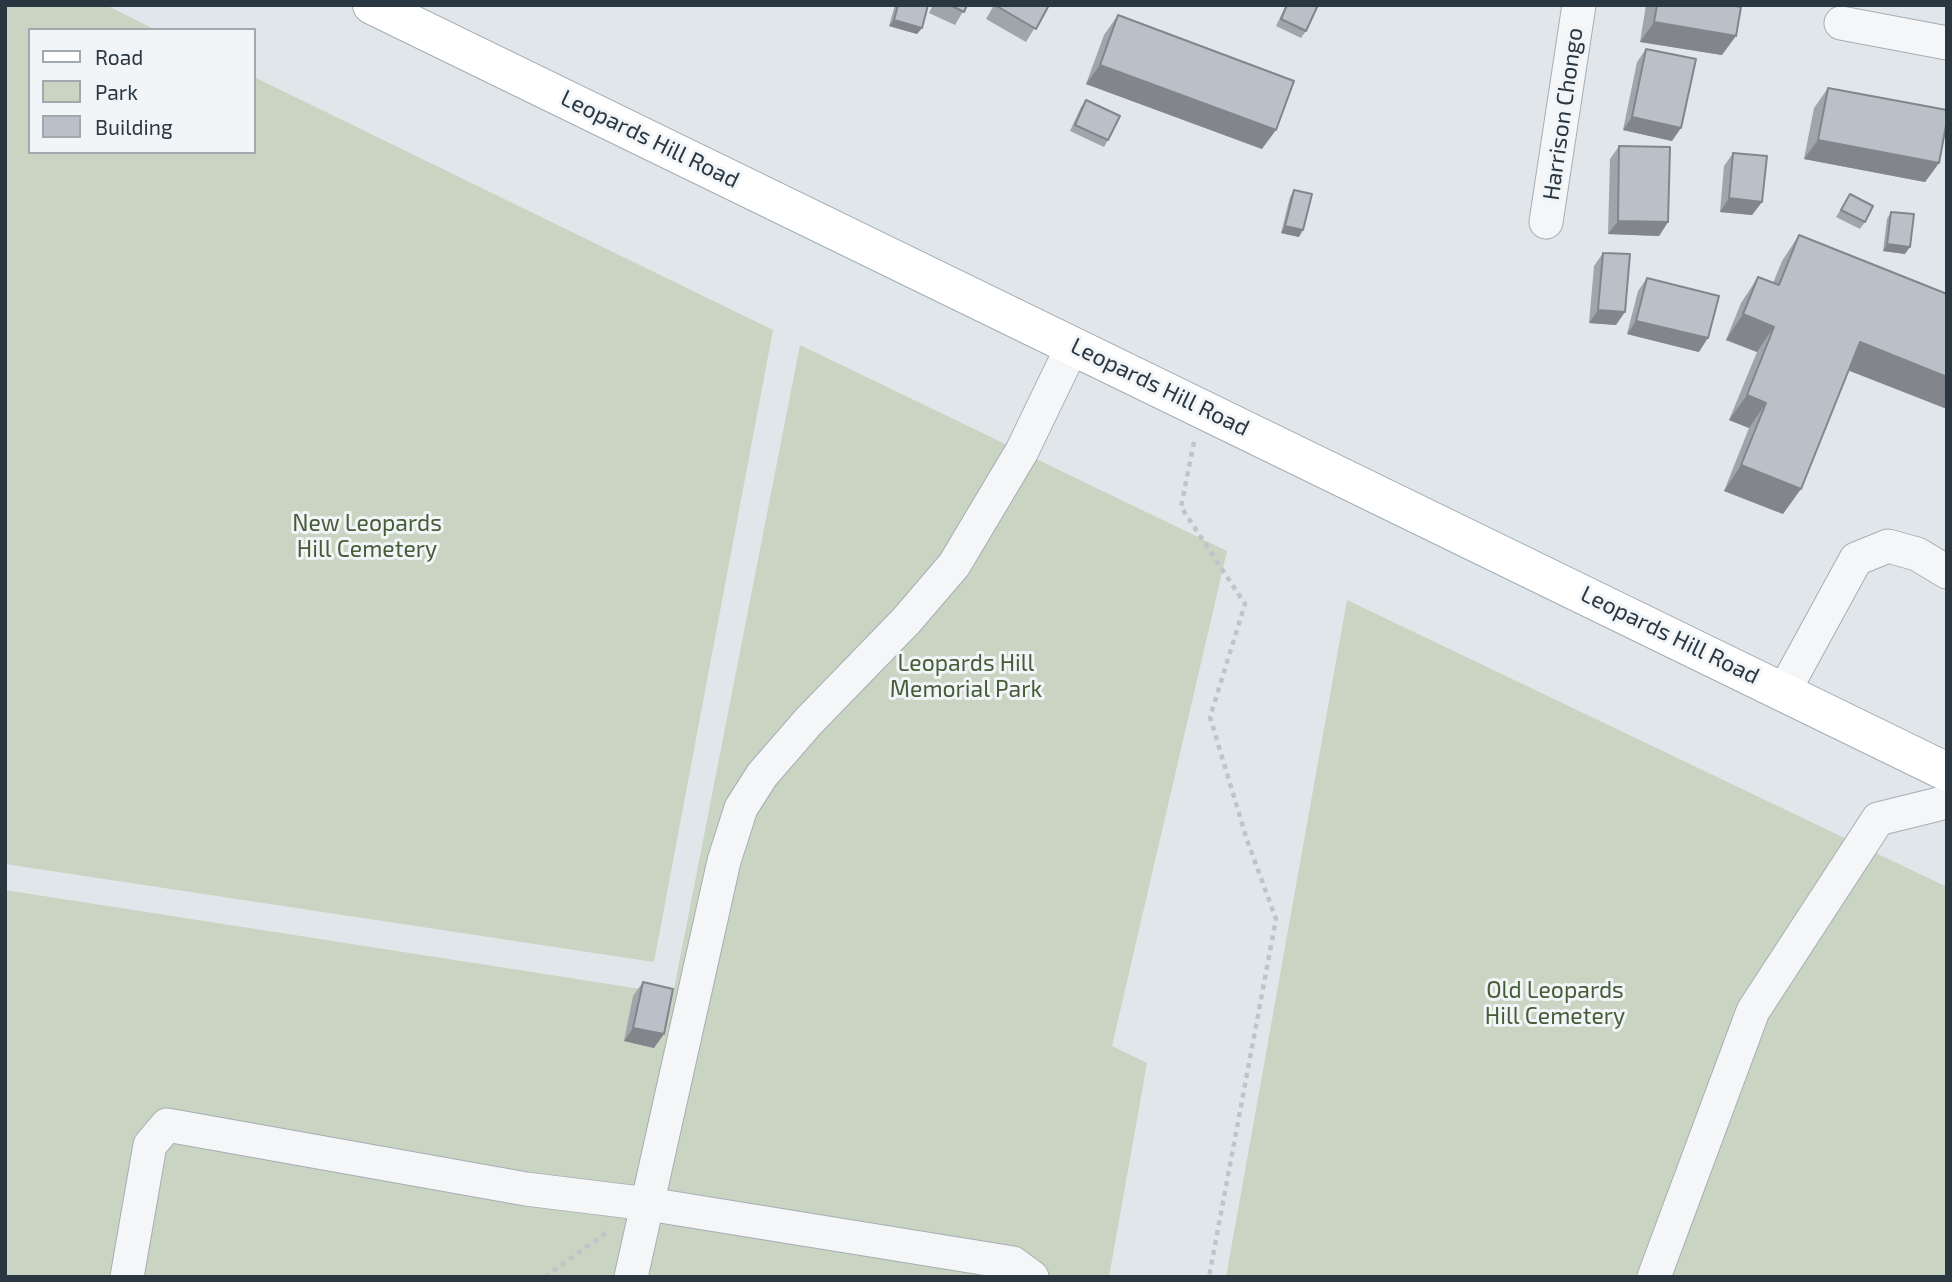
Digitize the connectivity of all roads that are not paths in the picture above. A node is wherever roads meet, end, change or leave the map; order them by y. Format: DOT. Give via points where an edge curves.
graph roads {
  1 [pos="372,5"];
  2 [pos="1579,5"];
  3 [pos="1841,23"];
  4 [pos="1947,43"];
  5 [pos="1546,222"];
  6 [pos="1073,345"];
  7 [pos="1947,572"];
  8 [pos="1784,691"];
  9 [pos="1947,772"];
  10 [pos="1947,802"];
  11 [pos="648,1204"];
  12 [pos="127,1277"];
  13 [pos="631,1277"];
  14 [pos="1032,1277"];
  15 [pos="1654,1277"];
  1 -- 6 [label="main road, Leopards Hill Road"];
  2 -- 5 [label="street, Harrison Chongo"];
  3 -- 4 [label="street"];
  6 -- 8 [label="main road, Leopards Hill Road"];
  6 -- 11 [label="street" via="1022,451 954,565 808,722 762,775 741,808 724,860"];
  7 -- 8 [label="street" via="1888,546 1856,559"];
  8 -- 9 [label="main road, Leopards Hill Road"];
  10 -- 15 [label="street" via="1878,819 1753,1011"];
  11 -- 12 [label="street" via="526,1189 167,1125 150,1145"];
  11 -- 13 [label="street"];
  11 -- 14 [label="street" via="1013,1263"];
}
